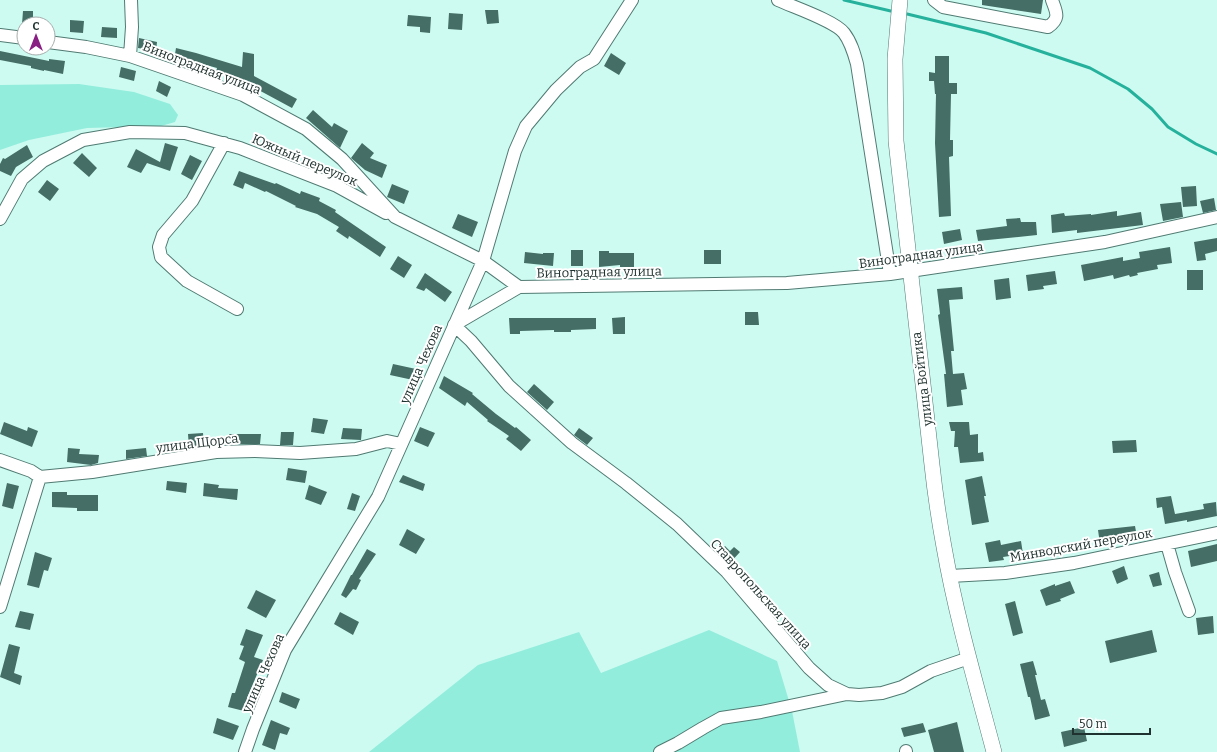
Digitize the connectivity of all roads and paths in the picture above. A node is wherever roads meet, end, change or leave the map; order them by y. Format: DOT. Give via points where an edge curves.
graph roads {
  1 [pos="131,0"];
  2 [pos="632,0"];
  3 [pos="778,0"];
  4 [pos="900,0"];
  5 [pos="934,0"];
  6 [pos="1052,0"];
  7 [pos="0,35"];
  8 [pos="16,37"];
  9 [pos="56,43"];
  10 [pos="130,56"];
  11 [pos="224,143"];
  12 [pos="395,217"];
  13 [pos="1217,217"];
  14 [pos="0,219"];
  15 [pos="483,261"];
  16 [pos="909,272"];
  17 [pos="890,274"];
  18 [pos="519,287"];
  19 [pos="237,309"];
  20 [pos="454,325"];
  21 [pos="400,444"];
  22 [pos="0,460"];
  23 [pos="40,477"];
  24 [pos="1217,533"];
  25 [pos="1168,544"];
  26 [pos="950,576"];
  27 [pos="0,607"];
  28 [pos="1189,611"];
  29 [pos="969,658"];
  30 [pos="847,694"];
  31 [pos="245,752"];
  32 [pos="660,752"];
  33 [pos="994,752"];
  1 -- 10 [label="street"];
  2 -- 15 [label="street, улица Чехова" via="594,60 580,67 556,90 526,126 514,151"];
  3 -- 17 [label="street" via="831,23 843,31 851,43 858,64"];
  4 -- 16 [label="main road, улица Войтика" via="895,59 896,141"];
  5 -- 6 [label="street" via="943,7 1048,27 1057,15"];
  7 -- 8 [label="street"];
  9 -- 10 [label="street, Виноградная улица"];
  10 -- 12 [label="street, Виноградная улица" via="243,95 306,129 342,158"];
  11 -- 12 [label="street, Южный переулок" via="337,186"];
  11 -- 14 [label="street, Южный переулок" via="185,133 130,132 83,140 43,161 22,179"];
  11 -- 19 [label="street" via="192,201 163,235 159,247 161,256 187,281"];
  12 -- 15 [label="street, Виноградная улица"];
  13 -- 16 [label="street, Виноградная улица" via="1105,242"];
  15 -- 18 [label="street, Виноградная улица"];
  15 -- 20 [label="street, улица Чехова"];
  16 -- 17 [label="street, Виноградная улица"];
  16 -- 26 [label="main road, улица Войтика" via="938,510"];
  17 -- 18 [label="street, Виноградная улица" via="787,283"];
  18 -- 20 [label="street"];
  20 -- 21 [label="street, улица Чехова"];
  20 -- 30 [label="street, Ставропольская улица" via="509,386 572,443 677,524 727,572 808,668 828,685"];
  21 -- 23 [label="street, улица Щорса" via="386,441 356,449 300,453 216,452 92,472"];
  21 -- 31 [label="street, улица Чехова" via="378,497 285,650"];
  22 -- 23 [label="street" via="31,471"];
  23 -- 27 [label="street"];
  24 -- 25 [label="street, Минводский переулок"];
  25 -- 26 [label="street, Минводский переулок" via="1005,573"];
  25 -- 28 [label="street"];
  26 -- 29 [label="main road, улица Войтика"];
  29 -- 30 [label="street, Ставропольская улица" via="931,671 902,687 882,693"];
  29 -- 33 [label="main road, улица Войтика"];
  30 -- 32 [label="street" via="721,718"];
}
